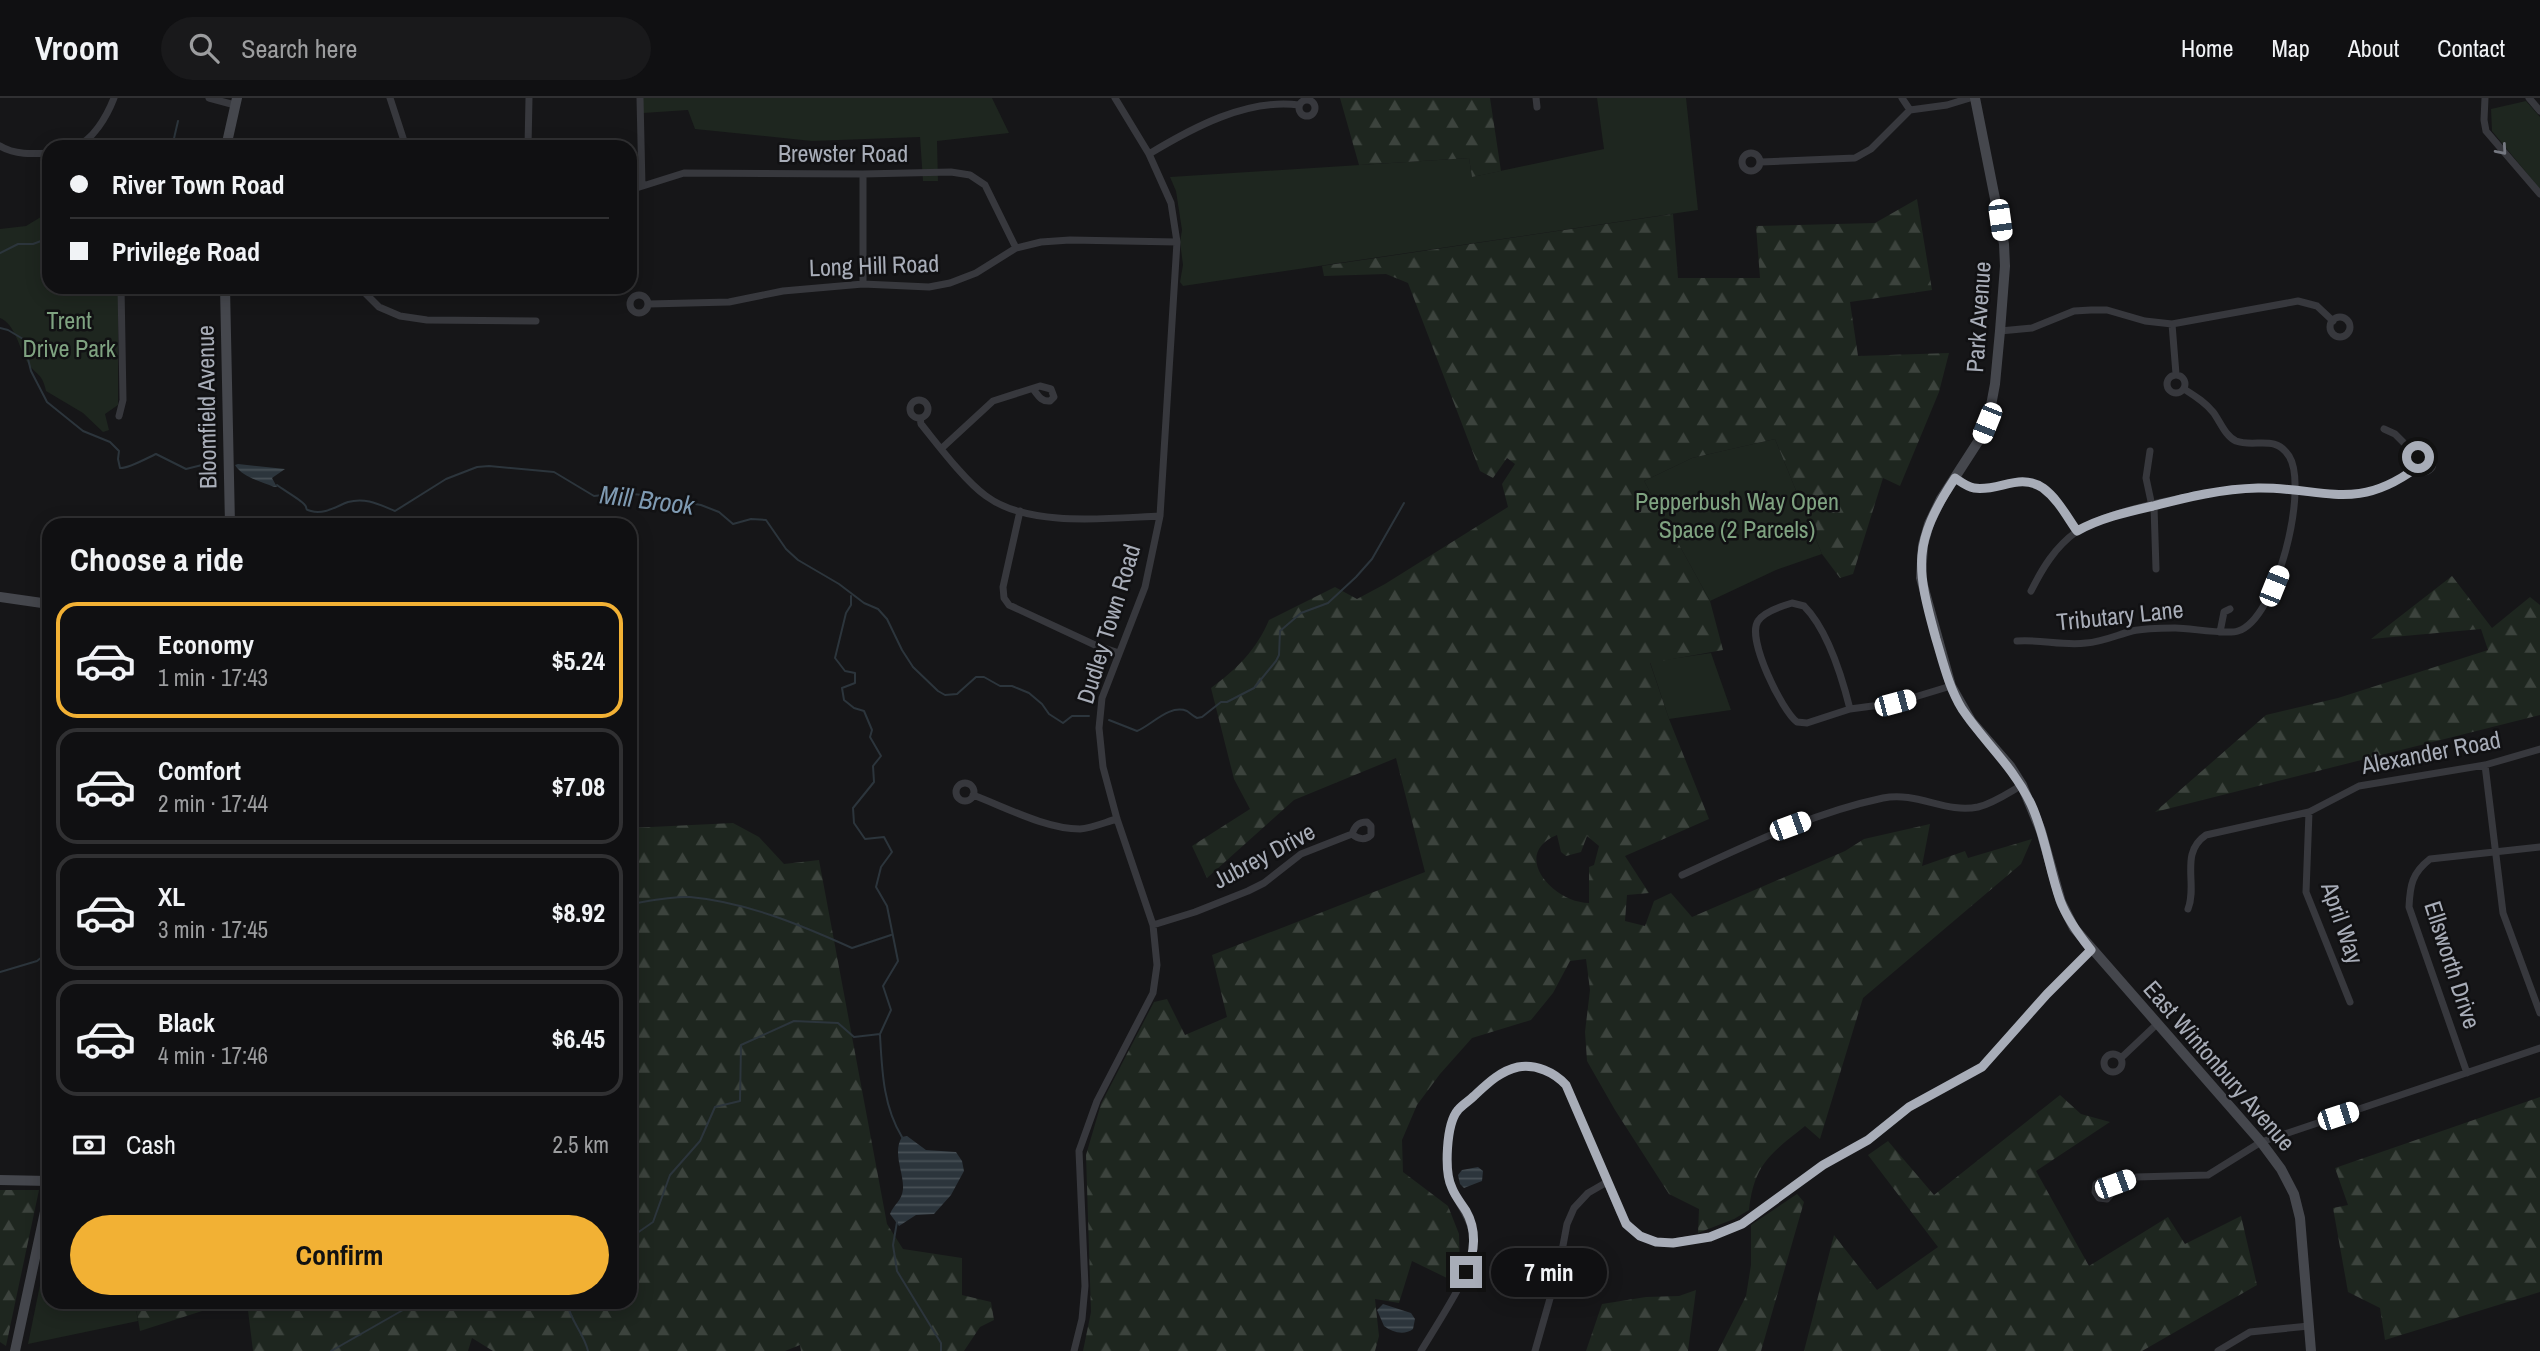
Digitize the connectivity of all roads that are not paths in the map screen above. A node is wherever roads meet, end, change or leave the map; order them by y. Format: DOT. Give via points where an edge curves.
graph roads {
  1 [pos="114,98"];
  2 [pos="209,98"];
  3 [pos="390,98"];
  4 [pos="529,98"];
  5 [pos="640,98"];
  6 [pos="1115,98"];
  7 [pos="1536,98"];
  8 [pos="1902,98"];
  9 [pos="1973,98"];
  10 [pos="2485,98"];
  11 [pos="2529,98"];
  12 [pos="236,102"];
  13 [pos="1299,105"];
  14 [pos="1537,107"];
  15 [pos="1910,110"];
  16 [pos="2540,111"];
  17 [pos="85,140"];
  18 [pos="228,140"];
  19 [pos="404,140"];
  20 [pos="528,140"];
  21 [pos="0,146"];
  22 [pos="42,153"];
  23 [pos="1149,154"];
  24 [pos="1761,162"];
  25 [pos="863,174"];
  26 [pos="642,186"];
  27 [pos="637,188"];
  28 [pos="2540,194"];
  29 [pos="1177,242"];
  30 [pos="1016,248"];
  31 [pos="863,284"];
  32 [pos="121,294"];
  33 [pos="225,294"];
  34 [pos="366,294"];
  35 [pos="649,304"];
  36 [pos="536,321"];
  37 [pos="2333,321"];
  38 [pos="2172,324"];
  39 [pos="2000,331"];
  40 [pos="2176,374"];
  41 [pos="1033,389"];
  42 [pos="2184,389"];
  43 [pos="119,416"];
  44 [pos="920,418"];
  45 [pos="2384,429"];
  46 [pos="942,448"];
  47 [pos="2150,451"];
  48 [pos="2418,457"];
  49 [pos="2416,468"];
  50 [pos="1955,478"];
  51 [pos="2294,491"];
  52 [pos="2153,506"];
  53 [pos="1020,511"];
  54 [pos="1160,516"];
  55 [pos="230,518"];
  56 [pos="2077,531"];
  57 [pos="2156,569"];
  58 [pos="2031,591"];
  59 [pos="0,597"];
  60 [pos="42,603"];
  61 [pos="2230,609"];
  62 [pos="2220,632"];
  63 [pos="2017,641"];
  64 [pos="1119,653"];
  65 [pos="1951,686"];
  66 [pos="1850,709"];
  67 [pos="2540,749"];
  68 [pos="2485,765"];
  69 [pos="2022,785"];
  70 [pos="973,795"];
  71 [pos="2309,812"];
  72 [pos="1117,819"];
  73 [pos="1352,834"];
  74 [pos="2540,847"];
  75 [pos="2495,850"];
  76 [pos="2051,869"];
  77 [pos="1682,875"];
  78 [pos="2188,909"];
  79 [pos="1153,925"];
  80 [pos="2091,950"];
  81 [pos="2350,1002"];
  82 [pos="2540,1013"];
  83 [pos="2157,1024"];
  84 [pos="2540,1048"];
  85 [pos="2121,1058"];
  86 [pos="2467,1073"];
  87 [pos="2261,1142"];
  88 [pos="0,1180"];
  89 [pos="42,1181"];
  90 [pos="1607,1182"];
  91 [pos="2115,1184"];
  92 [pos="42,1226"];
  93 [pos="2309,1326"];
  94 [pos="15,1351"];
  95 [pos="1074,1351"];
  96 [pos="1421,1351"];
  97 [pos="1535,1351"];
  98 [pos="2218,1351"];
  99 [pos="2311,1351"];
  1 -- 17 [label="street"];
  2 -- 12 [label="street"];
  3 -- 19 [label="street"];
  4 -- 20 [label="street"];
  5 -- 26 [label="street"];
  6 -- 23 [label="street, Dudley Town Road"];
  7 -- 14 [label="street"];
  8 -- 15 [label="street"];
  9 -- 15 [label="street"];
  9 -- 39 [label="main road, Park Avenue" via="2004,244"];
  10 -- 28 [label="street, one-way" via="2486,131"];
  11 -- 16 [label="street"];
  12 -- 18 [label="main road"];
  13 -- 23 [label="street" via="1283,100 1222,114"];
  15 -- 24 [label="street" via="1871,149 1855,158"];
  21 -- 22 [label="street"];
  23 -- 29 [label="street, Dudley Town Road" via="1171,203"];
  25 -- 26 [label="street, Brewster Road" via="684,173"];
  25 -- 30 [label="street, Brewster Road" via="970,175 985,185"];
  25 -- 31 [label="street"];
  26 -- 27 [label="street, Brewster Road"];
  29 -- 30 [label="street, Long Hill Road" via="1070,240"];
  29 -- 54 [label="street, Dudley Town Road"];
  30 -- 31 [label="street, Long Hill Road" via="950,283 929,287"];
  31 -- 35 [label="street, Long Hill Road" via="783,291 729,303"];
  32 -- 43 [label="street" via="123,400"];
  33 -- 55 [label="main road, Bloomfield Avenue"];
  34 -- 36 [label="street" via="379,307 400,316"];
  37 -- 38 [label="street" via="2317,306 2298,300"];
  38 -- 39 [label="street" via="2091,310 2032,328"];
  38 -- 40 [label="street"];
  39 -- 50 [label="main road, Park Avenue" via="1987,423"];
  40 -- 42 [label="street" via="2185,379"];
  40 -- 42 [label="street" via="2168,380 2168,388 2175,393"];
  41 -- 46 [label="street" via="993,401"];
  42 -- 51 [label="street, Tributary Lane" via="2213,412 2234,440 2281,447 2294,466"];
  44 -- 46 [label="street"];
  45 -- 48 [label="street"];
  46 -- 53 [label="street" via="982,494"];
  47 -- 52 [label="street" via="2146,478"];
  48 -- 49 [label="street"];
  48 -- 49 [label="street" via="2429,455 2434,466 2427,472"];
  49 -- 51 [label="street" via="2393,484 2365,494"];
  50 -- 56 [label="street" via="1973,488 2014,481 2037,485 2059,504"];
  50 -- 65 [label="main road, Park Avenue" via="1929,524 1921,566 1923,589"];
  51 -- 52 [label="street" via="2228,490"];
  51 -- 62 [label="street, Tributary Lane" via="2285,555 2267,601 2242,629"];
  52 -- 56 [label="street"];
  52 -- 57 [label="street"];
  53 -- 54 [label="street" via="1071,521"];
  53 -- 64 [label="street" via="1004,598 1017,611"];
  54 -- 64 [label="street, Dudley Town Road" via="1145,587"];
  56 -- 58 [label="street" via="2043,567"];
  59 -- 60 [label="main road"];
  61 -- 62 [label="street" via="2224,612"];
  62 -- 63 [label="street, Tributary Lane" via="2157,628 2088,643"];
  64 -- 72 [label="street, Dudley Town Road" via="1102,698 1099,728"];
  65 -- 66 [label="street" via="1895,703"];
  65 -- 69 [label="main road, Park Avenue" via="1966,714"];
  66 -- 66 [label="street" via="1839,671 1804,606 1785,605 1757,622 1755,635 1763,663 1793,720 1807,723"];
  67 -- 68 [label="street, Alexander Road"];
  68 -- 71 [label="street, Alexander Road" via="2359,786"];
  68 -- 75 [label="street"];
  69 -- 76 [label="main road, Park Avenue"];
  69 -- 77 [label="street" via="1979,807 1948,807 1903,796 1884,798 1790,826"];
  70 -- 72 [label="street" via="1061,827 1082,829"];
  71 -- 78 [label="street, Alexander Road" via="2199,840 2191,856"];
  71 -- 81 [label="street, April Way" via="2306,892"];
  72 -- 79 [label="street, Dudley Town Road"];
  73 -- 79 [label="street, Jubrey Drive" via="1301,854 1248,891"];
  74 -- 75 [label="street, Ellsworth Drive"];
  75 -- 82 [label="street" via="2502,913"];
  75 -- 86 [label="street, Ellsworth Drive" via="2430,859 2410,884 2409,907"];
  76 -- 80 [label="main road, East Wintonbury Avenue" via="2074,929"];
  79 -- 95 [label="street, Dudley Town Road" via="1157,965 1153,993 1097,1101 1079,1151 1086,1286"];
  80 -- 83 [label="main road, East Wintonbury Avenue"];
  80 -- 90 [label="street" via="1982,1067 1909,1107 1868,1140 1823,1165 1730,1230 1673,1243 1648,1240 1626,1224"];
  83 -- 85 [label="street"];
  83 -- 87 [label="main road, East Wintonbury Avenue"];
  84 -- 86 [label="street"];
  86 -- 87 [label="street"];
  87 -- 91 [label="street" via="2208,1175 2136,1177"];
  87 -- 93 [label="main road, East Wintonbury Avenue" via="2294,1194"];
  88 -- 89 [label="main road"];
  90 -- 96 [label="street" via="1560,1078 1526,1067 1492,1079 1458,1110 1450,1130 1448,1180 1471,1223 1473,1254"];
  90 -- 97 [label="street" via="1588,1193 1567,1224"];
  92 -- 94 [label="main road"];
  93 -- 98 [label="street" via="2249,1332"];
  93 -- 99 [label="main road, East Wintonbury Avenue"];
}
